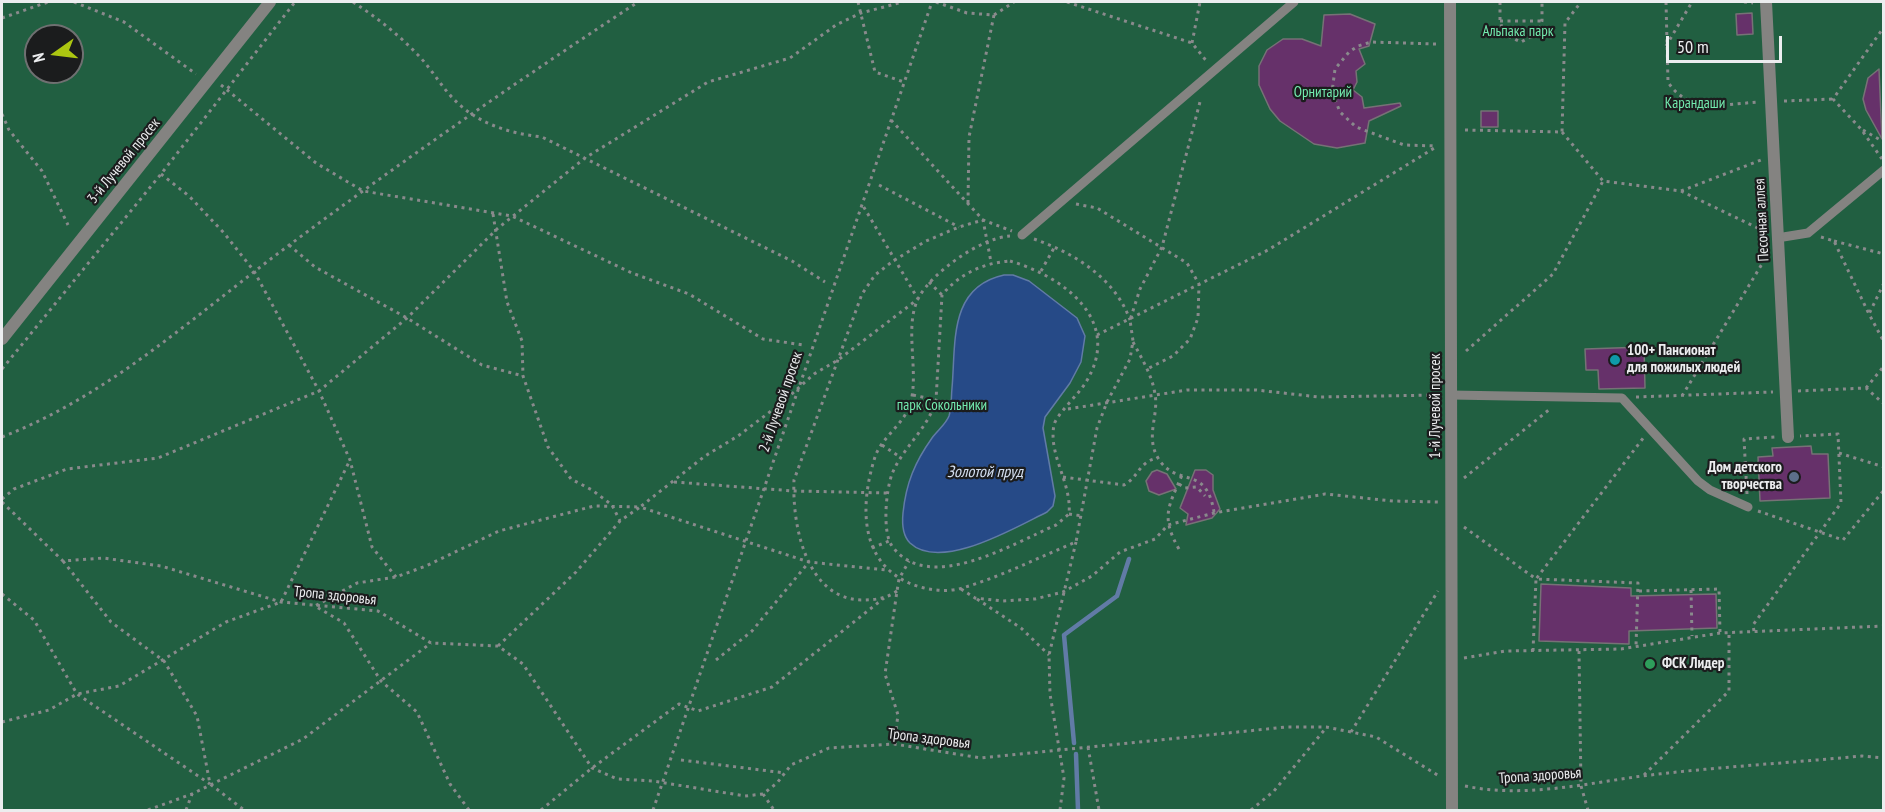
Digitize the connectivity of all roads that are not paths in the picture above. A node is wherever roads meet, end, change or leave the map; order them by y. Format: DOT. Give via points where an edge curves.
graph roads {
  1 [pos="270,2"];
  2 [pos="1294,2"];
  3 [pos="1450,2"];
  4 [pos="1766,2"];
  5 [pos="1884,170"];
  6 [pos="1022,236"];
  7 [pos="1777,238"];
  8 [pos="2,339"];
  9 [pos="1451,395"];
  10 [pos="1788,437"];
  11 [pos="1748,507"];
  12 [pos="1452,810"];
  1 -- 8 [label="street, 3-й Лучевой просек"];
  2 -- 6 [label="lane"];
  3 -- 9 [label="street, 1-й Лучевой просек" via="1444,147"];
  4 -- 7 [label="street, Песочная аллея"];
  5 -- 7 [label="lane" via="1808,233"];
  7 -- 10 [label="street, Песочная аллея"];
  9 -- 11 [label="lane" via="1622,398 1698,481"];
  9 -- 12 [label="street, 1-й Лучевой просек"];
}
